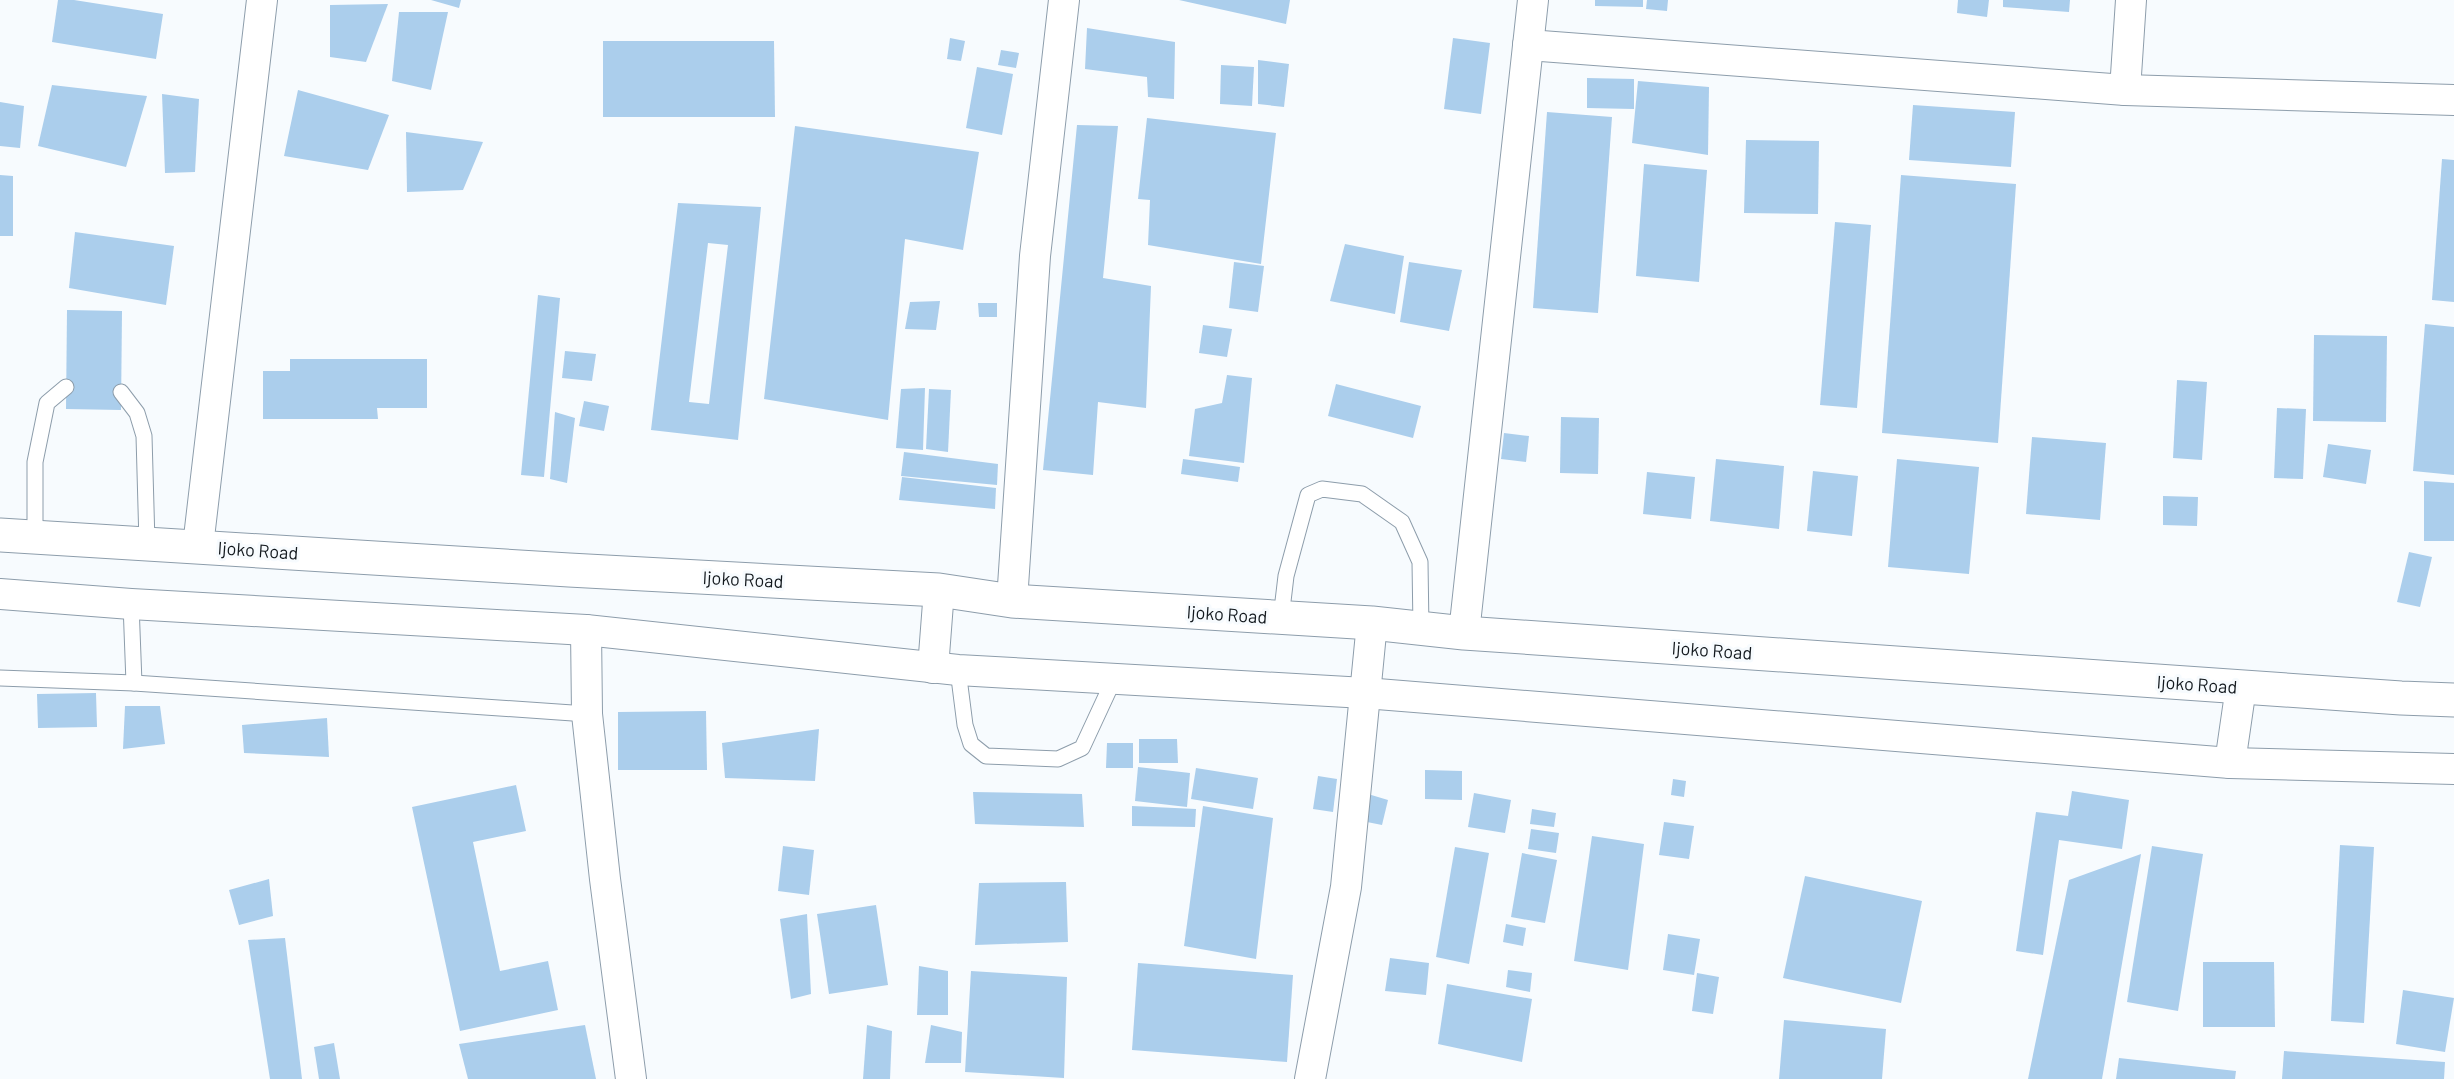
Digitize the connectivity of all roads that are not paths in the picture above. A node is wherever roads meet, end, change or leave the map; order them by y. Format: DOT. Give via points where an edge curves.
graph roads {
  1 [pos="262,0"];
  2 [pos="1064,0"];
  3 [pos="1533,0"];
  4 [pos="2131,0"];
  5 [pos="1528,45"];
  6 [pos="2125,90"];
  7 [pos="2454,100"];
  8 [pos="66,387"];
  9 [pos="121,392"];
  10 [pos="0,535"];
  11 [pos="35,537"];
  12 [pos="147,543"];
  13 [pos="198,546"];
  14 [pos="939,590"];
  15 [pos="0,594"];
  16 [pos="1012,601"];
  17 [pos="131,604"];
  18 [pos="1281,618"];
  19 [pos="1372,623"];
  20 [pos="1421,629"];
  21 [pos="586,630"];
  22 [pos="1464,633"];
  23 [pos="945,669"];
  24 [pos="0,678"];
  25 [pos="1114,679"];
  26 [pos="134,683"];
  27 [pos="2241,687"];
  28 [pos="1365,693"];
  29 [pos="2454,700"];
  30 [pos="587,714"];
  31 [pos="2230,763"];
  32 [pos="2454,769"];
  33 [pos="631,1079"];
  34 [pos="1310,1079"];
  1 -- 13 [label="street"];
  2 -- 16 [label="street" via="1035,256"];
  3 -- 5 [label="street"];
  4 -- 6 [label="street"];
  5 -- 6 [label="street"];
  5 -- 22 [label="street"];
  6 -- 7 [label="street"];
  8 -- 11 [label="lane" via="47,403 35,462"];
  9 -- 12 [label="lane" via="137,413 144,436"];
  10 -- 11 [label="main road, Ijoko Road"];
  11 -- 12 [label="main road, Ijoko Road"];
  12 -- 13 [label="main road, Ijoko Road"];
  13 -- 14 [label="main road, Ijoko Road"];
  14 -- 16 [label="main road, Ijoko Road"];
  14 -- 23 [label="street"];
  15 -- 17 [label="street"];
  16 -- 18 [label="main road, Ijoko Road"];
  17 -- 21 [label="street"];
  17 -- 26 [label="lane"];
  18 -- 19 [label="main road, Ijoko Road"];
  18 -- 20 [label="lane" via="1286,576 1308,495 1322,489 1362,494 1402,522 1420,562"];
  19 -- 20 [label="main road, Ijoko Road"];
  19 -- 28 [label="street"];
  20 -- 22 [label="main road, Ijoko Road"];
  21 -- 23 [label="street"];
  21 -- 30 [label="street"];
  22 -- 27 [label="main road, Ijoko Road"];
  23 -- 25 [label="street"];
  23 -- 25 [label="lane" via="971,744 986,756 1058,759 1082,748"];
  24 -- 26 [label="lane"];
  25 -- 28 [label="street"];
  26 -- 30 [label="lane"];
  27 -- 29 [label="main road, Ijoko Road"];
  27 -- 31 [label="street"];
  28 -- 31 [label="street"];
  28 -- 34 [label="street" via="1346,887"];
  30 -- 33 [label="street"];
  31 -- 32 [label="street"];
}
